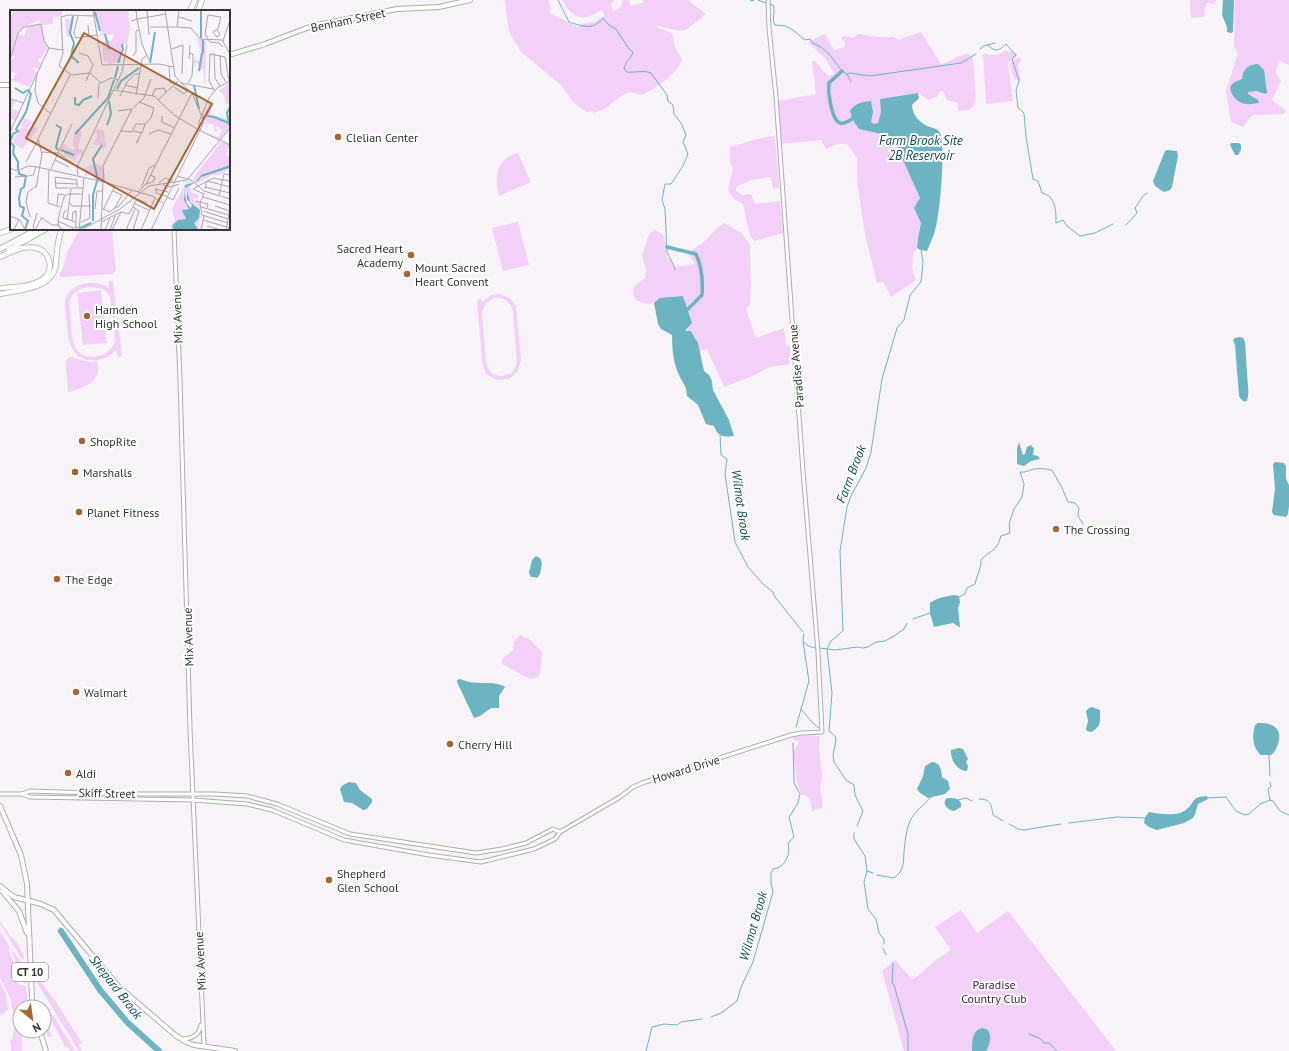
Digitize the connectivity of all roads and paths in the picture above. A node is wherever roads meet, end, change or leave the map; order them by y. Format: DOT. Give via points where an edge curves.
graph roads {
  1 [pos="195,0"];
  2 [pos="202,0"];
  3 [pos="470,0"];
  4 [pos="768,0"];
  5 [pos="190,10"];
  6 [pos="198,10"];
  7 [pos="230,55"];
  8 [pos="10,230"];
  9 [pos="35,230"];
  10 [pos="44,230"];
  11 [pos="62,230"];
  12 [pos="174,230"];
  13 [pos="0,233"];
  14 [pos="0,249"];
  15 [pos="0,256"];
  16 [pos="0,288"];
  17 [pos="0,294"];
  18 [pos="822,732"];
  19 [pos="0,794"];
  20 [pos="22,794"];
  21 [pos="193,795"];
  22 [pos="247,796"];
  23 [pos="193,800"];
  24 [pos="247,804"];
  25 [pos="0,806"];
  26 [pos="313,819"];
  27 [pos="310,826"];
  28 [pos="342,831"];
  29 [pos="560,832"];
  30 [pos="339,838"];
  31 [pos="0,888"];
  32 [pos="28,901"];
  33 [pos="28,937"];
  34 [pos="32,999"];
  35 [pos="203,1019"];
  36 [pos="42,1039"];
  37 [pos="180,1039"];
  38 [pos="204,1046"];
  39 [pos="46,1051"];
  40 [pos="235,1051"];
  1 -- 5 [label="highway"];
  2 -- 6 [label="highway"];
  3 -- 7 [label="main road, Benham Street" via="444,6 397,9 312,26"];
  4 -- 18 [label="street, Paradise Avenue"];
  8 -- 13 [label="highway"];
  9 -- 14 [label="highway"];
  10 -- 15 [label="highway"];
  11 -- 17 [label="highway" via="56,266 49,280 33,287"];
  12 -- 21 [label="street, Mix Avenue"];
  15 -- 16 [label="highway" via="17,249 36,248 44,251 50,266 43,279 35,283"];
  18 -- 29 [label="street, Howard Drive" via="791,735 645,782"];
  19 -- 20 [label="street, Skiff Street"];
  20 -- 21 [label="street, Skiff Street" via="30,791"];
  20 -- 23 [label="street, Skiff Street" via="30,797"];
  21 -- 22 [label="street, Skiff Street"];
  21 -- 23 [label="street, Mix Avenue"];
  22 -- 24 [label="street"];
  22 -- 26 [label="street, Howard Drive" via="270,801"];
  23 -- 24 [label="street, Skiff Street"];
  23 -- 35 [label="street, Mix Avenue"];
  24 -- 27 [label="street, Howard Drive" via="272,810"];
  25 -- 32 [label="main road, CT 10" via="21,854"];
  26 -- 27 [label="street"];
  26 -- 28 [label="street, Howard Drive"];
  27 -- 30 [label="street, Howard Drive"];
  28 -- 29 [label="street, Howard Drive" via="358,836 476,853 526,842 553,829"];
  28 -- 30 [label="street"];
  29 -- 30 [label="street, Howard Drive" via="555,839 534,849 481,862"];
  31 -- 32 [label="main road" via="14,897"];
  31 -- 33 [label="main road, CT 10" via="19,911"];
  32 -- 33 [label="main road, CT 10"];
  32 -- 37 [label="main road" via="54,910 118,986"];
  33 -- 34 [label="main road, CT 10"];
  35 -- 37 [label="street" via="196,1036"];
  35 -- 38 [label="street, Mix Avenue"];
  36 -- 39 [label="main road"];
  37 -- 38 [label="main road" via="189,1044"];
  38 -- 40 [label="main road"];
}
